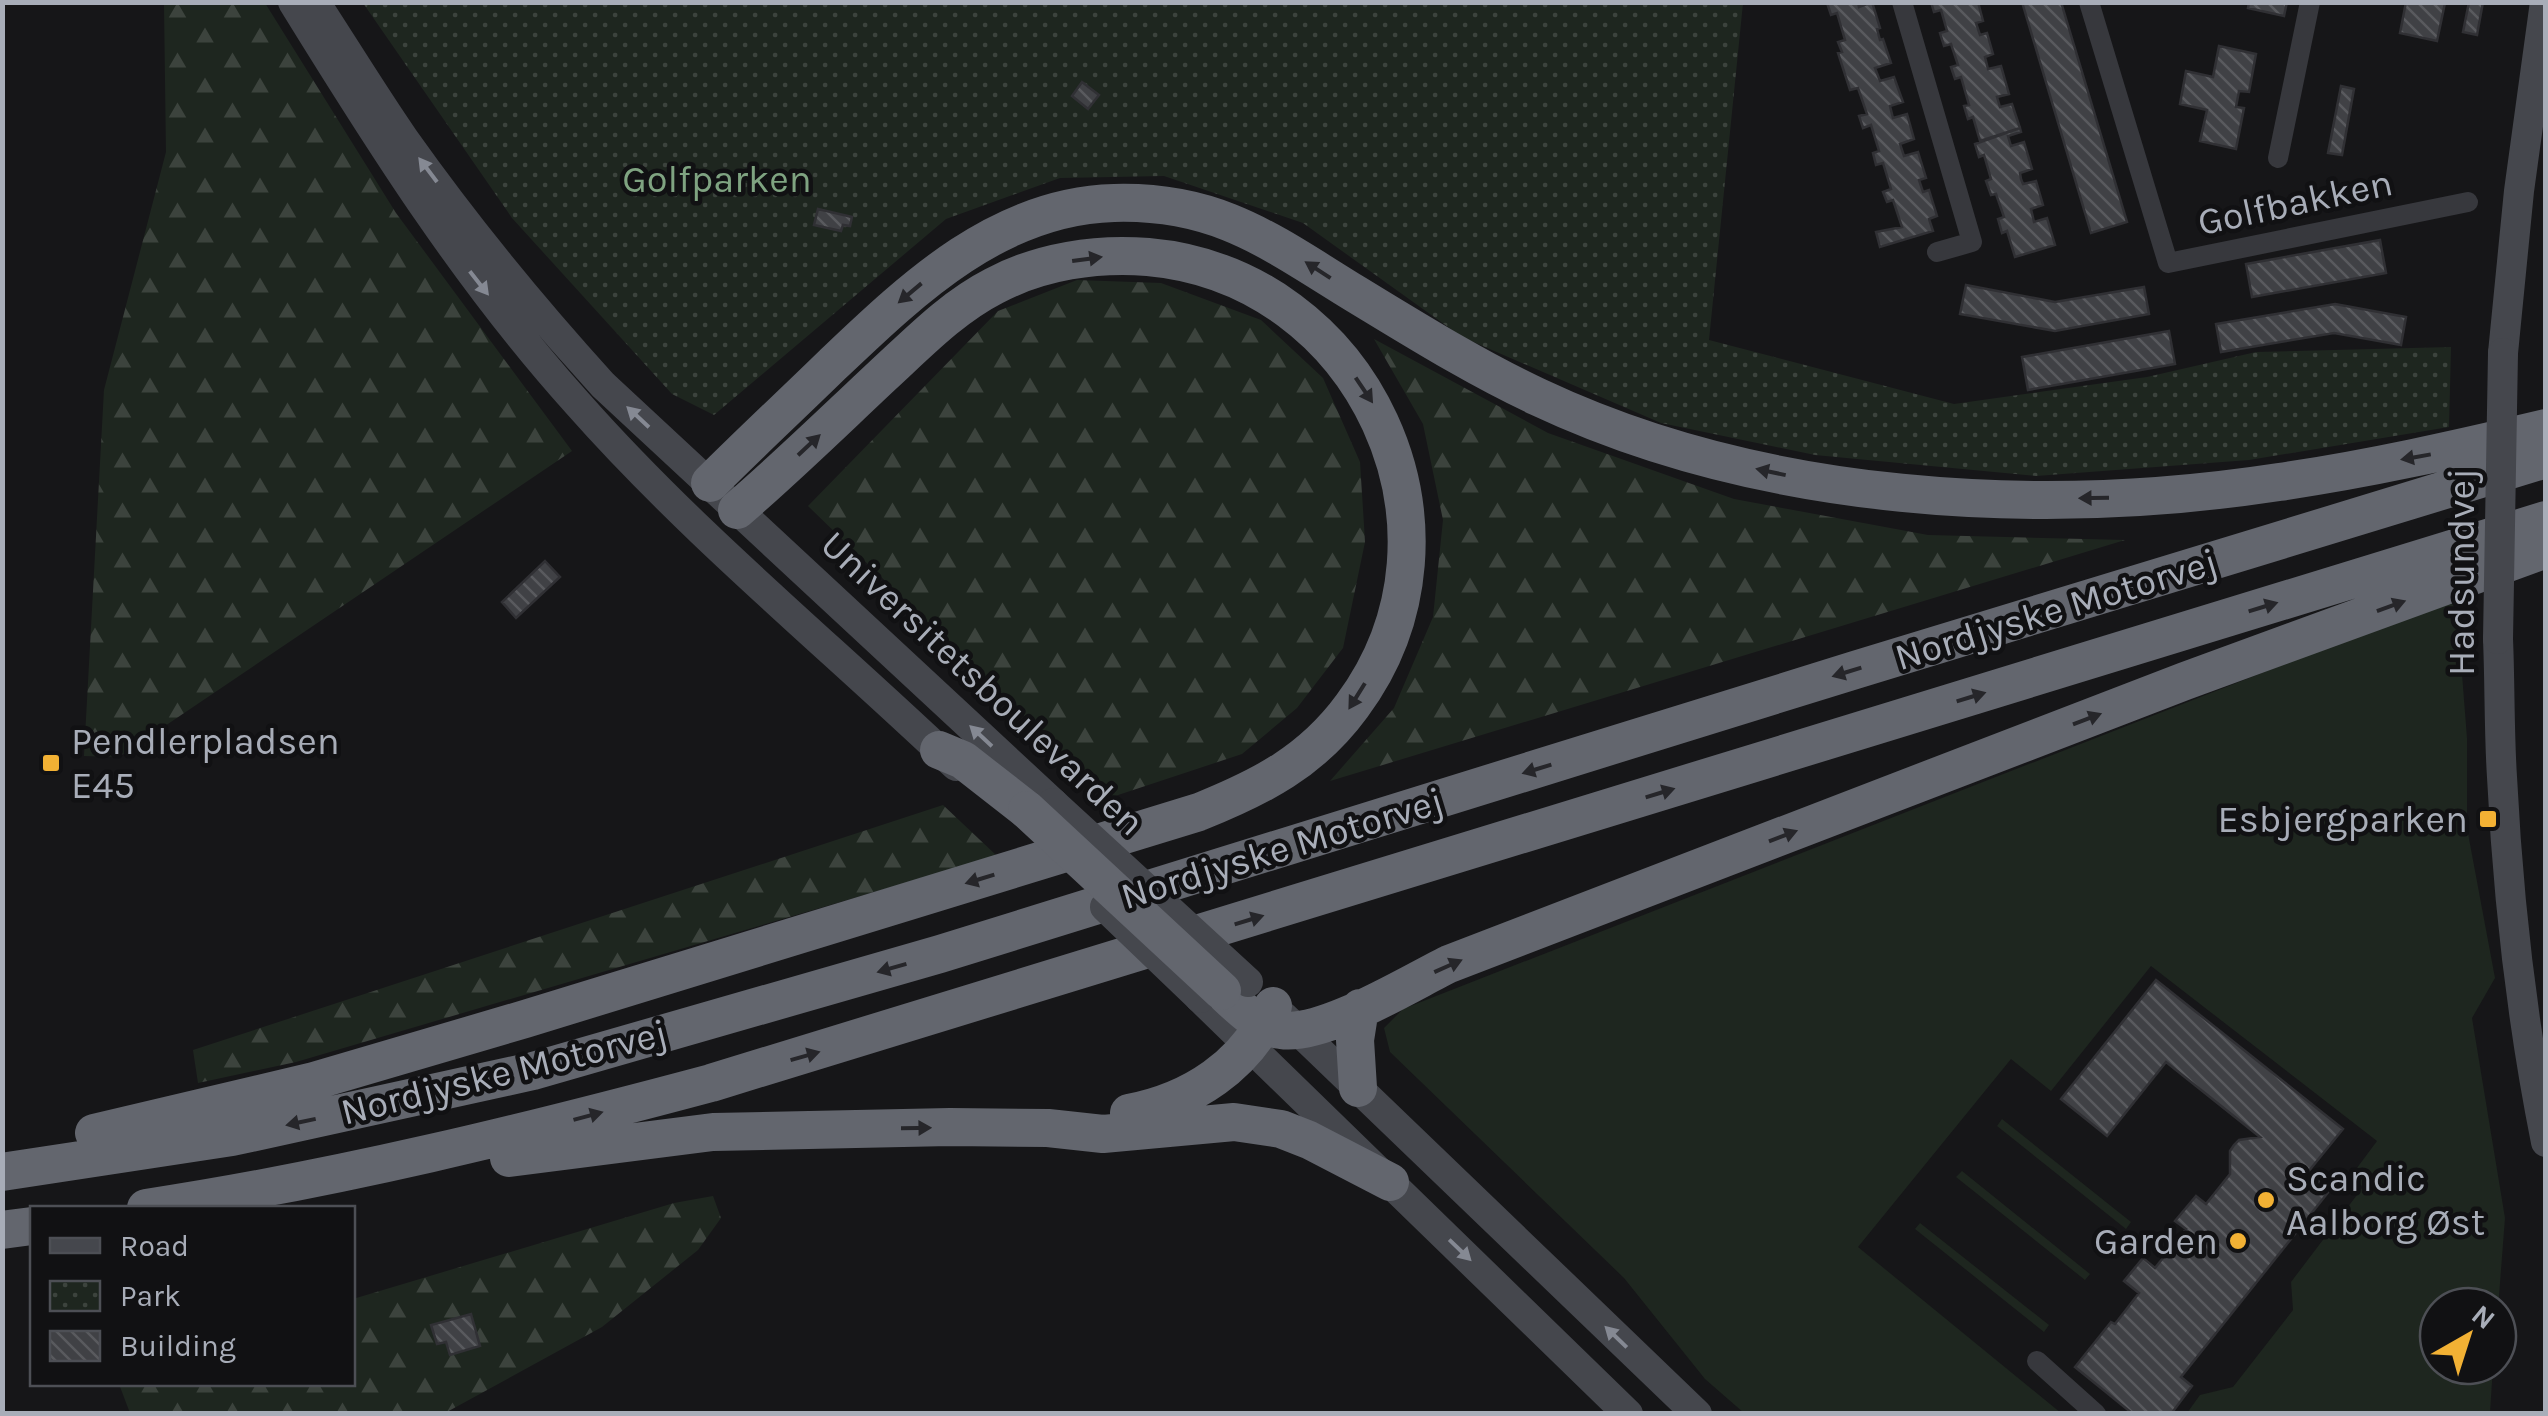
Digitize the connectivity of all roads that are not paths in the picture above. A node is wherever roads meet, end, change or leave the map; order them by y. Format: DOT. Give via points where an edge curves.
graph roads {
  1 [pos="293,2"];
  2 [pos="315,2"];
  3 [pos="1902,2"];
  4 [pos="2089,2"];
  5 [pos="2310,2"];
  6 [pos="2545,2"];
  7 [pos="2278,158"];
  8 [pos="2468,202"];
  9 [pos="1937,252"];
  10 [pos="2546,428"];
  11 [pos="2546,459"];
  12 [pos="710,483"];
  13 [pos="738,510"];
  14 [pos="2546,520"];
  15 [pos="2546,550"];
  16 [pos="939,750"];
  17 [pos="1029,810"];
  18 [pos="1360,1008"];
  19 [pos="1251,1011"];
  20 [pos="1358,1088"];
  21 [pos="1048,1128"];
  22 [pos="2546,1142"];
  23 [pos="2,1148"];
  24 [pos="2,1172"];
  25 [pos="1390,1182"];
  26 [pos="220,1197"];
  27 [pos="159,1206"];
  28 [pos="30,1226"];
  29 [pos="2,1230"];
  30 [pos="2037,1361"];
  31 [pos="1628,1414"];
  32 [pos="1696,1414"];
  33 [pos="2096,1414"];
  1 -- 16 [label="main road, Universitetsboulevarden, one-way" via="421,205 578,405"];
  12 -- 2 [label="main road, Universitetsboulevarden, one-way" via="543,319 404,138"];
  3 -- 9 [label="street" via="1972,242"];
  4 -- 8 [label="street, Golfbakken" via="2168,264"];
  5 -- 7 [label="street"];
  6 -- 22 [label="main road, Hadsundvej, bridge" via="2503,354 2498,639 2510,881"];
  10 -- 12 [label="highway, one-way" via="2277,483 2146,496 1914,494 1793,476 1702,458 1544,400 1470,364 1274,241 1211,214 1112,202 1054,211 949,262 908,293"];
  11 -- 24 [label="highway, Nordjyske Motorvej, one-way" via="940,954 534,1071 232,1137"];
  12 -- 13 [label="main road, Universitetsboulevarden"];
  17 -- 13 [label="main road, Universitetsboulevarden, one-way"];
  13 -- 23 [label="highway, one-way" via="941,321 994,286 1053,263 1116,255 1178,260 1239,279 1293,311 1340,354 1387,436 1407,528 1402,591 1384,652 1352,706 1310,752 1258,788 1198,812 314,1081 122,1129"];
  26 -- 14 [label="highway, Nordjyske Motorvej, one-way" via="414,1158 711,1084"];
  18 -- 15 [label="highway, one-way" via="1467,957"];
  16 -- 17 [label="highway"];
  17 -- 19 [label="highway, bridge"];
  18 -- 19 [label="highway" via="1331,1022"];
  18 -- 20 [label="highway"];
  19 -- 20 [label="main road"];
  19 -- 21 [label="highway" via="1230,1067 1207,1083 1164,1106"];
  19 -- 25 [label="main road"];
  32 -- 20 [label="main road, one-way"];
  21 -- 25 [label="highway" via="1103,1134 1252,1123 1309,1140"];
  26 -- 21 [label="highway, one-way" via="713,1132"];
  25 -- 31 [label="main road, one-way"];
  26 -- 27 [label="highway, Nordjyske Motorvej"];
  28 -- 29 [label="highway"];
  30 -- 33 [label="street"];
}
